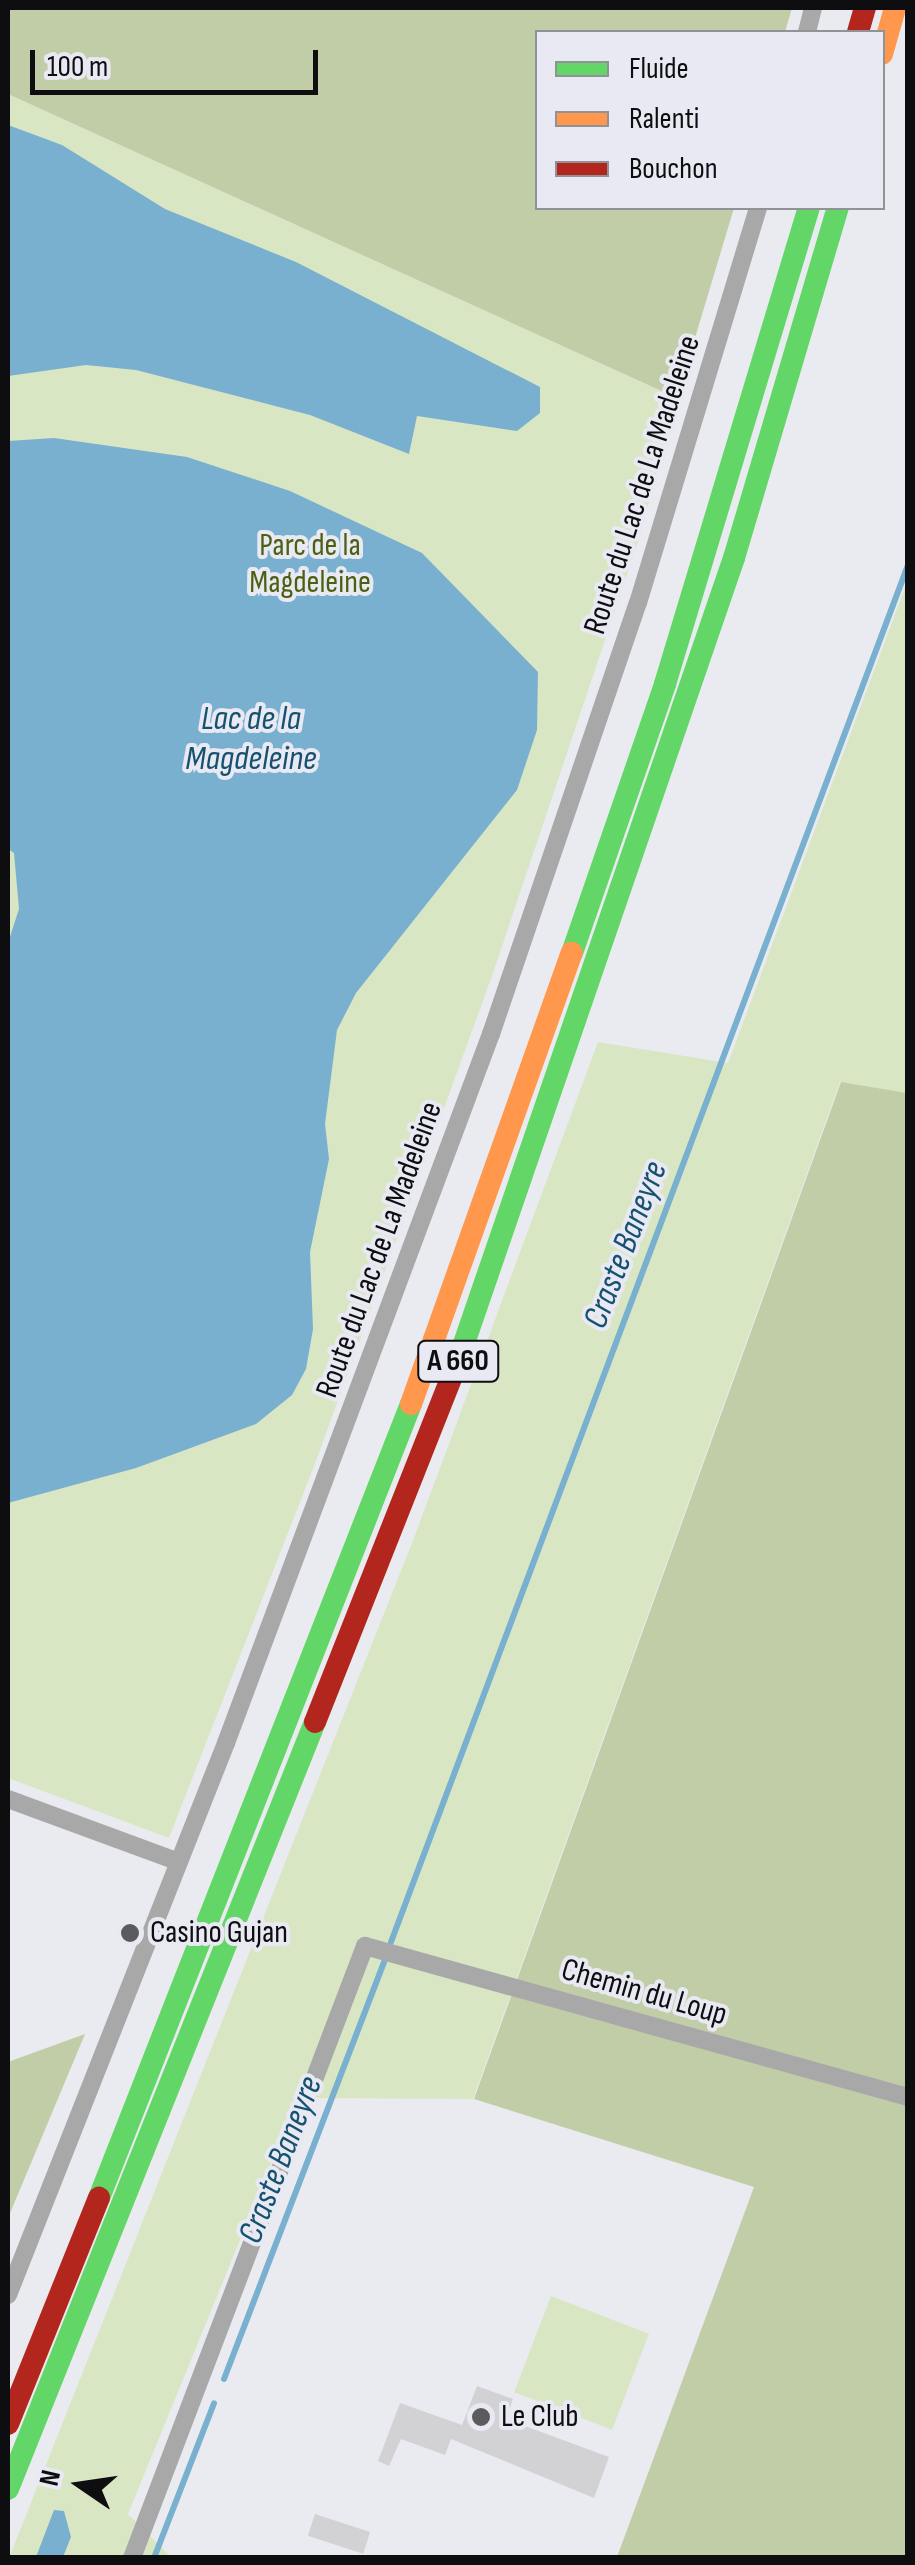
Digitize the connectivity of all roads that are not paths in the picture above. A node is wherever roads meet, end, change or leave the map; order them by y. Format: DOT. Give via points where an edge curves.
graph roads {
  1 [pos="894,8"];
  2 [pos="885,42"];
  3 [pos="757,210"];
  4 [pos="808,210"];
  5 [pos="837,210"];
  6 [pos="8,1799"];
  7 [pos="179,1862"];
  8 [pos="908,2097"];
  9 [pos="8,2295"];
  10 [pos="8,2424"];
  11 [pos="8,2489"];
  12 [pos="132,2558"];
  1 -- 2 [label="highway"];
  3 -- 7 [label="street, Route du Lac de La Madeleine" via="638,603 492,1034"];
  4 -- 10 [label="highway, A 660" via="666,684 468,1253 276,1758"];
  5 -- 11 [label="highway, A 660" via="722,595 444,1399"];
  6 -- 7 [label="street"];
  7 -- 9 [label="street, Route du Lac de La Madeleine"];
  8 -- 12 [label="street, Chemin du Loup" via="365,1946"];
}
